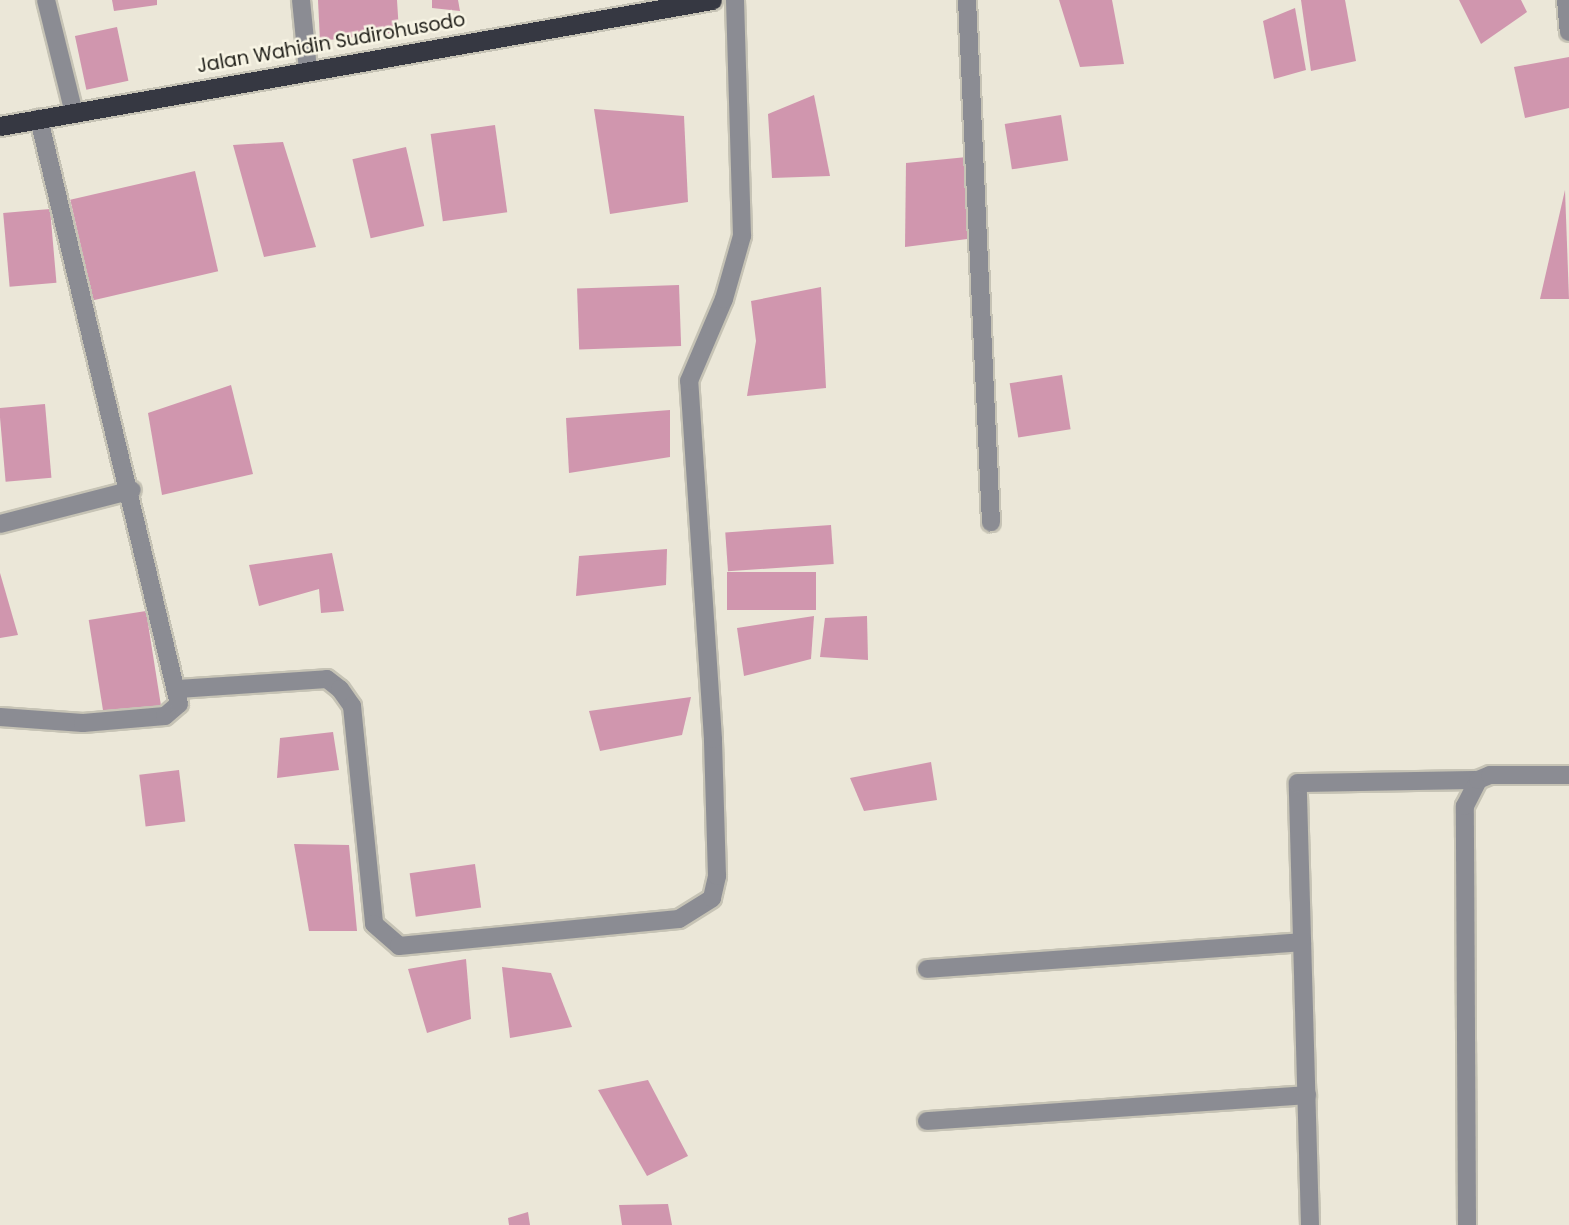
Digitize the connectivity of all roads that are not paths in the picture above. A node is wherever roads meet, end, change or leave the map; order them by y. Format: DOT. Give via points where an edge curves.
graph roads {
  1 [pos="46,0"];
  2 [pos="301,0"];
  3 [pos="712,0"];
  4 [pos="734,0"];
  5 [pos="967,0"];
  6 [pos="1566,0"];
  7 [pos="1569,32"];
  8 [pos="308,70"];
  9 [pos="74,113"];
  10 [pos="38,119"];
  11 [pos="0,126"];
  12 [pos="132,490"];
  13 [pos="991,522"];
  14 [pos="0,524"];
  15 [pos="178,689"];
  16 [pos="0,717"];
  17 [pos="1569,775"];
  18 [pos="1478,780"];
  19 [pos="1302,942"];
  20 [pos="927,969"];
  21 [pos="1307,1095"];
  22 [pos="927,1121"];
  23 [pos="1310,1225"];
  24 [pos="1467,1225"];
  1 -- 9 [label="street"];
  2 -- 8 [label="street"];
  3 -- 8 [label="highway, Jalan Wahidin Sudirohusodo"];
  4 -- 15 [label="street" via="742,236 724,299 689,381 713,739 718,876 712,898 679,919 399,946 374,924 352,706 340,688 327,679"];
  5 -- 13 [label="street"];
  6 -- 7 [label="street"];
  8 -- 9 [label="highway, Jalan Wahidin Sudirohusodo"];
  9 -- 10 [label="highway, Jalan Wahidin Sudirohusodo"];
  10 -- 11 [label="highway, Jalan Wahidin Sudirohusodo"];
  10 -- 12 [label="street"];
  12 -- 14 [label="street"];
  12 -- 15 [label="street"];
  15 -- 16 [label="street" via="179,704 165,716 75,724"];
  17 -- 18 [label="street"];
  18 -- 19 [label="street" via="1298,783"];
  18 -- 24 [label="street" via="1465,806"];
  19 -- 20 [label="street"];
  19 -- 21 [label="street"];
  21 -- 22 [label="street"];
  21 -- 23 [label="street"];
}
